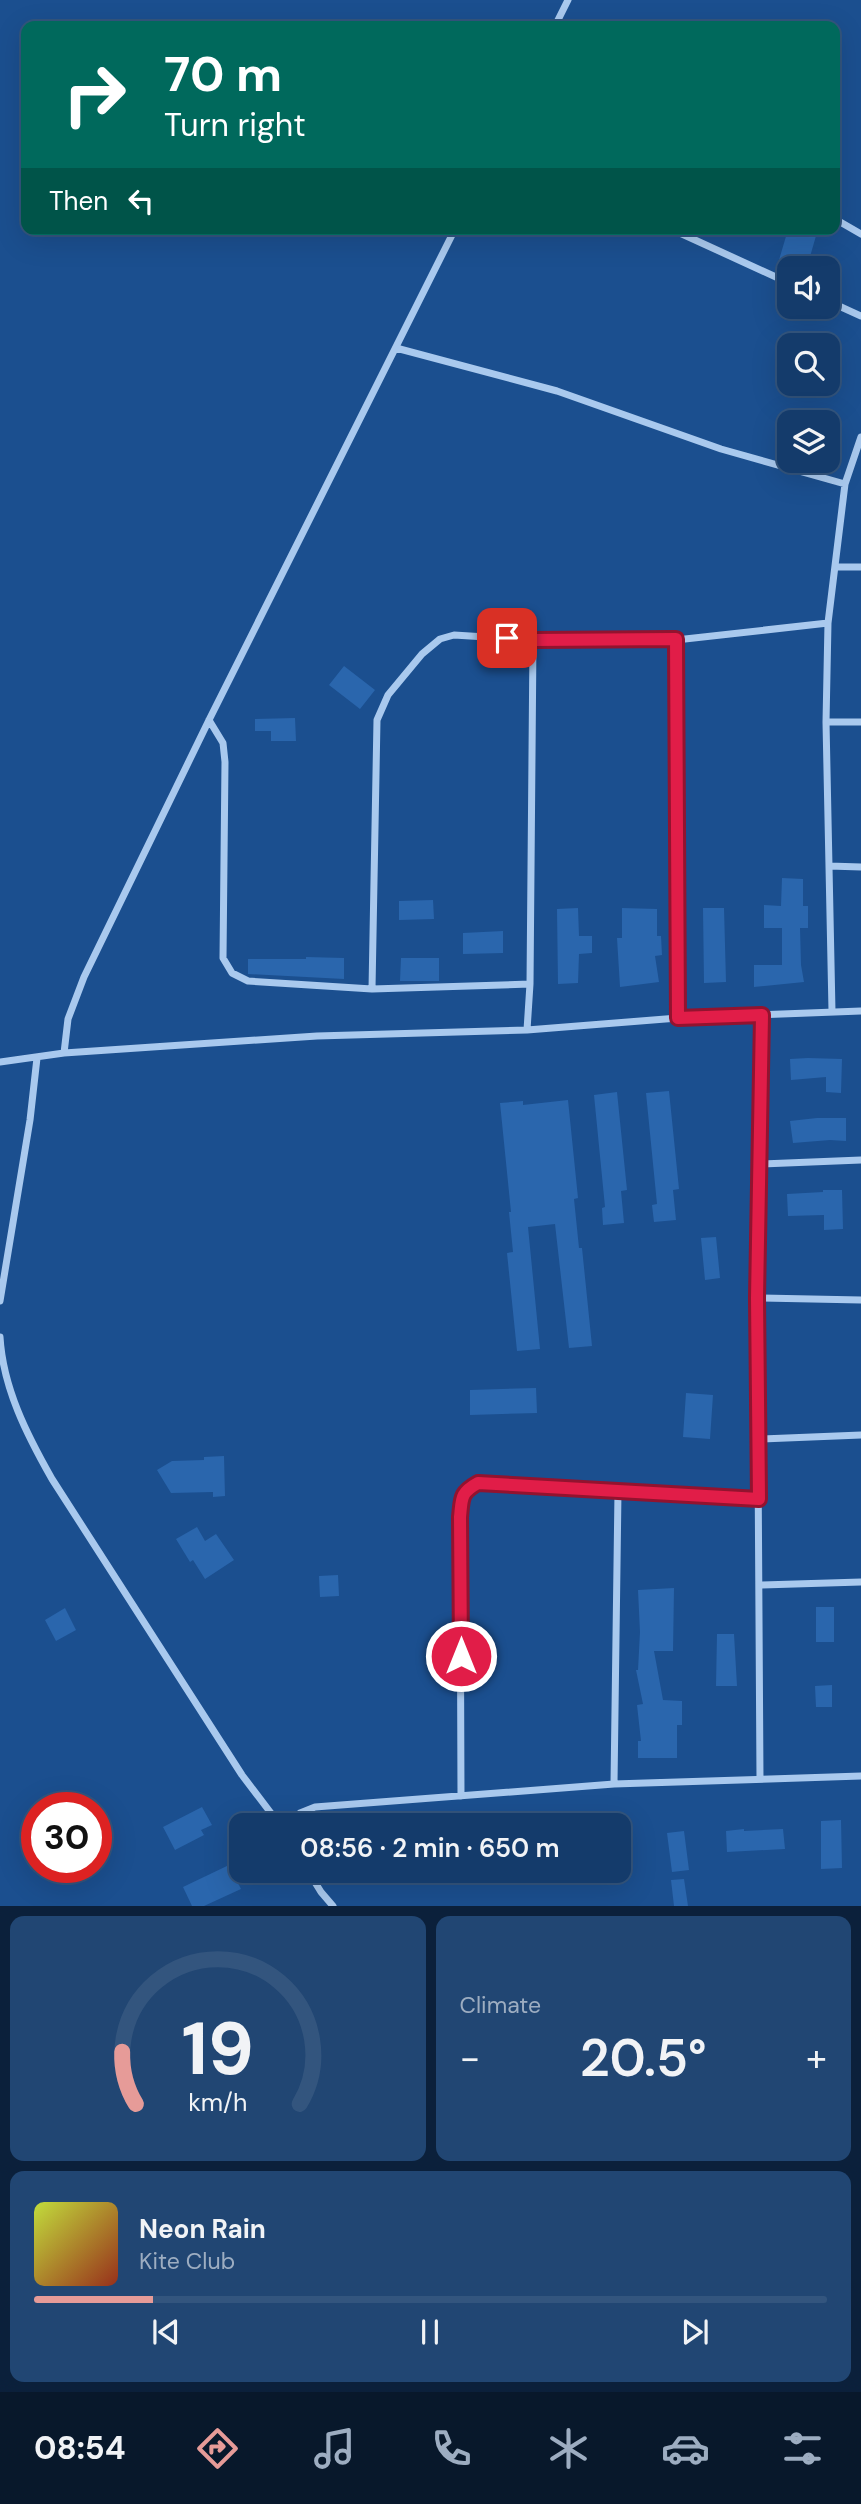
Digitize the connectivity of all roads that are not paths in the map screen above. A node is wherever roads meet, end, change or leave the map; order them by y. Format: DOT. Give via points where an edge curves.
graph roads {
  1 [pos="568,0"];
  2 [pos="558,21"];
  3 [pos="840,222"];
  4 [pos="861,234"];
  5 [pos="452,235"];
  6 [pos="684,235"];
  7 [pos="777,278"];
  8 [pos="840,306"];
  9 [pos="861,316"];
  10 [pos="396,348"];
  11 [pos="861,436"];
  12 [pos="845,484"];
  13 [pos="835,567"];
  14 [pos="861,567"];
  15 [pos="828,623"];
  16 [pos="676,639"];
  17 [pos="533,640"];
  18 [pos="209,720"];
  19 [pos="826,722"];
  20 [pos="861,722"];
  21 [pos="829,866"];
  22 [pos="861,867"];
  23 [pos="530,984"];
  24 [pos="372,989"];
  25 [pos="832,1011"];
  26 [pos="861,1011"];
  27 [pos="762,1015"];
  28 [pos="678,1018"];
  29 [pos="527,1030"];
  30 [pos="64,1053"];
  31 [pos="37,1058"];
  32 [pos="0,1062"];
  33 [pos="861,1160"];
  34 [pos="760,1164"];
  35 [pos="757,1298"];
  36 [pos="861,1300"];
  37 [pos="0,1301"];
  38 [pos="0,1337"];
  39 [pos="861,1435"];
  40 [pos="759,1440"];
  41 [pos="618,1492"];
  42 [pos="759,1499"];
  43 [pos="861,1582"];
  44 [pos="760,1585"];
  45 [pos="861,1776"];
  46 [pos="760,1778"];
  47 [pos="614,1784"];
  48 [pos="461,1796"];
  49 [pos="271,1813"];
  50 [pos="300,1813"];
  51 [pos="315,1883"];
  52 [pos="333,1906"];
  1 -- 2 [label="street"];
  3 -- 4 [label="street"];
  5 -- 10 [label="street"];
  6 -- 7 [label="street"];
  8 -- 9 [label="street"];
  10 -- 12 [label="street" via="557,391 722,449"];
  10 -- 18 [label="street"];
  11 -- 12 [label="street"];
  12 -- 13 [label="street"];
  13 -- 14 [label="street"];
  13 -- 15 [label="street"];
  15 -- 16 [label="street"];
  15 -- 19 [label="street"];
  16 -- 17 [label="street"];
  16 -- 28 [label="street"];
  17 -- 23 [label="street"];
  17 -- 24 [label="street" via="454,635 440,639 388,695 377,720"];
  18 -- 24 [label="street" via="223,743 225,762 223,958 227,965 248,981"];
  18 -- 30 [label="street" via="83,977 68,1019"];
  19 -- 20 [label="street"];
  19 -- 21 [label="street"];
  21 -- 22 [label="street"];
  21 -- 25 [label="street"];
  23 -- 24 [label="street"];
  23 -- 29 [label="street"];
  25 -- 26 [label="street"];
  25 -- 27 [label="street"];
  27 -- 28 [label="street"];
  27 -- 34 [label="street"];
  28 -- 29 [label="street"];
  29 -- 30 [label="street" via="317,1036"];
  30 -- 31 [label="street"];
  31 -- 32 [label="street"];
  31 -- 37 [label="street"];
  33 -- 34 [label="street"];
  34 -- 35 [label="street"];
  35 -- 36 [label="street"];
  35 -- 40 [label="street"];
  38 -- 49 [label="street" via="9,1385 26,1432 52,1479"];
  39 -- 40 [label="street"];
  40 -- 42 [label="street"];
  41 -- 42 [label="street"];
  41 -- 47 [label="street"];
  41 -- 48 [label="street" via="478,1483 462,1495"];
  42 -- 44 [label="street"];
  43 -- 44 [label="street"];
  44 -- 46 [label="street"];
  45 -- 46 [label="street"];
  46 -- 47 [label="street"];
  47 -- 48 [label="street"];
  48 -- 50 [label="street" via="315,1807"];
  51 -- 52 [label="street"];
}
